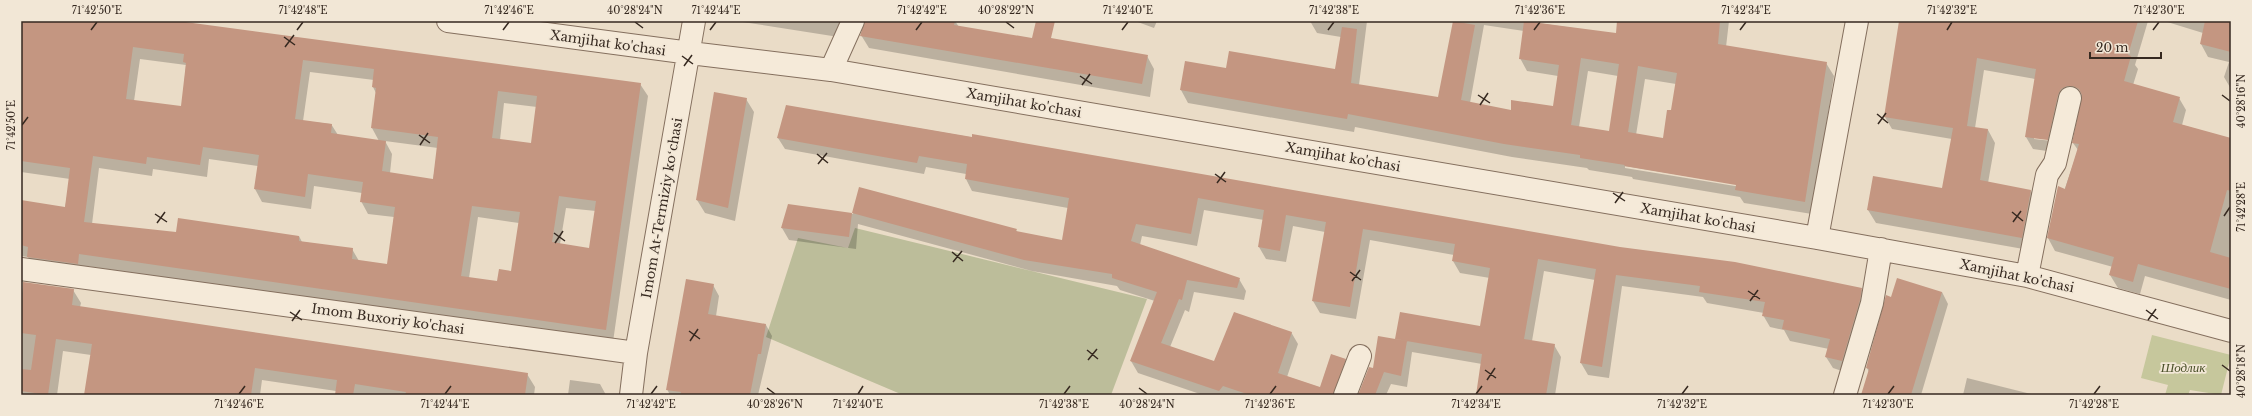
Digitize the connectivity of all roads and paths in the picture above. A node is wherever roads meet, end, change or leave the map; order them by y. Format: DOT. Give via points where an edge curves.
graph roads {
  1 [pos="448,21"];
  2 [pos="694,21"];
  3 [pos="853,21"];
  4 [pos="1857,21"];
  5 [pos="690,54"];
  6 [pos="831,70"];
  7 [pos="2070,98"];
  8 [pos="1817,238"];
  9 [pos="1881,249"];
  10 [pos="21,269"];
  11 [pos="2026,276"];
  12 [pos="2231,331"];
  13 [pos="636,353"];
  14 [pos="1360,356"];
  15 [pos="631,395"];
  16 [pos="1345,395"];
  17 [pos="1844,395"];
  1 -- 5 [label="street, Xamjihat ko'chasi"];
  2 -- 5 [label="street, Imom At-Termiziy koʻchasi"];
  3 -- 6 [label="street"];
  4 -- 8 [label="street"];
  5 -- 6 [label="street, Xamjihat ko'chasi"];
  5 -- 13 [label="street, Imom At-Termiziy koʻchasi"];
  6 -- 8 [label="street, Xamjihat ko'chasi"];
  7 -- 11 [label="street" via="2055,163 2048,175"];
  8 -- 9 [label="street, Xamjihat ko'chasi"];
  9 -- 11 [label="street, Xamjihat ko'chasi"];
  9 -- 17 [label="street" via="1872,303"];
  10 -- 13 [label="street, Imom Buxoriy ko'chasi"];
  11 -- 12 [label="street, Xamjihat ko'chasi"];
  13 -- 15 [label="street, Imom At-Termiziy koʻchasi"];
  14 -- 16 [label="street"];
}
